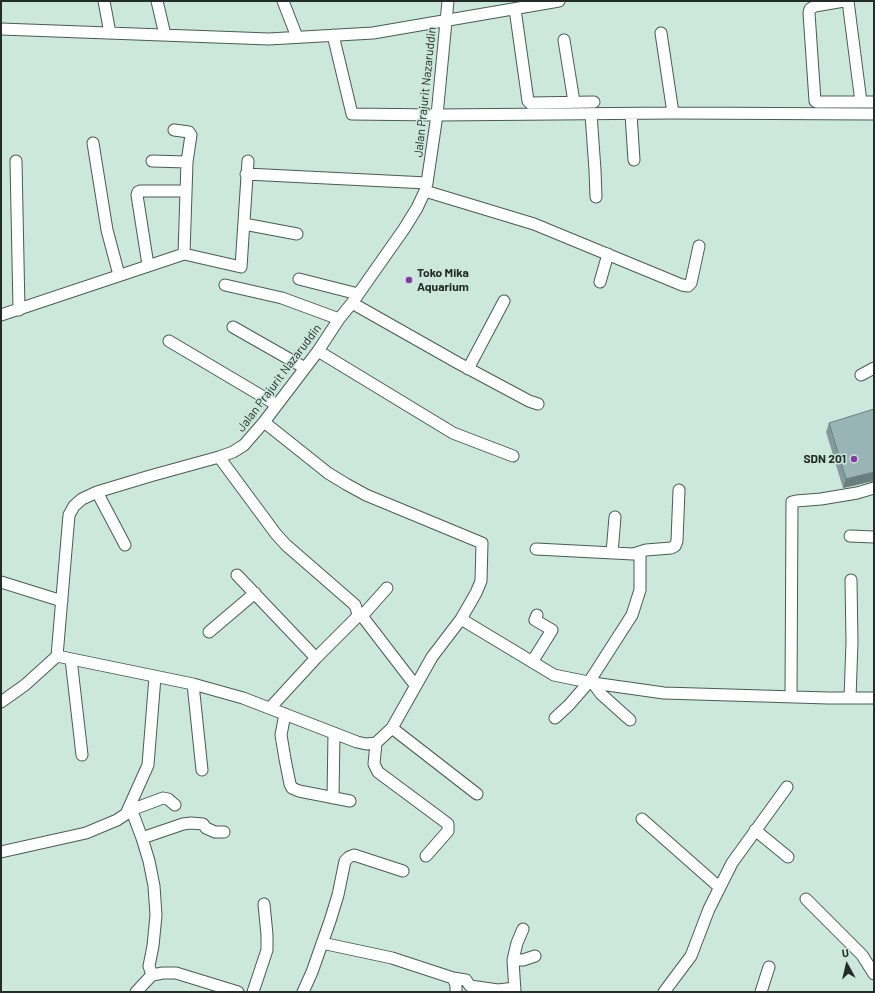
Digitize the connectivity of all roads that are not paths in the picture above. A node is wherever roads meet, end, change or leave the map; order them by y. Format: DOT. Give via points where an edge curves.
graph roads {
  1 [pos="104,1"];
  2 [pos="157,1"];
  3 [pos="283,1"];
  4 [pos="448,1"];
  5 [pos="559,1"];
  6 [pos="844,1"];
  7 [pos="848,1"];
  8 [pos="515,9"];
  9 [pos="446,21"];
  10 [pos="1,29"];
  11 [pos="110,33"];
  12 [pos="661,33"];
  13 [pos="165,35"];
  14 [pos="333,35"];
  15 [pos="297,37"];
  16 [pos="564,40"];
  17 [pos="574,102"];
  18 [pos="594,102"];
  19 [pos="861,102"];
  20 [pos="874,102"];
  21 [pos="673,113"];
  22 [pos="591,114"];
  23 [pos="631,114"];
  24 [pos="874,114"];
  25 [pos="437,115"];
  26 [pos="174,130"];
  27 [pos="93,143"];
  28 [pos="634,160"];
  29 [pos="16,161"];
  30 [pos="152,161"];
  31 [pos="248,161"];
  32 [pos="187,162"];
  33 [pos="246,174"];
  34 [pos="426,187"];
  35 [pos="186,191"];
  36 [pos="596,198"];
  37 [pos="244,224"];
  38 [pos="298,234"];
  39 [pos="699,246"];
  40 [pos="184,254"];
  41 [pos="608,254"];
  42 [pos="148,265"];
  43 [pos="119,275"];
  44 [pos="299,279"];
  45 [pos="600,282"];
  46 [pos="225,285"];
  47 [pos="355,298"];
  48 [pos="504,301"];
  49 [pos="19,310"];
  50 [pos="1,315"];
  51 [pos="339,319"];
  52 [pos="233,327"];
  53 [pos="169,341"];
  54 [pos="318,351"];
  55 [pos="305,368"];
  56 [pos="468,368"];
  57 [pos="874,368"];
  58 [pos="861,375"];
  59 [pos="277,404"];
  60 [pos="538,404"];
  61 [pos="264,422"];
  62 [pos="513,456"];
  63 [pos="219,457"];
  64 [pos="874,488"];
  65 [pos="679,490"];
  66 [pos="97,492"];
  67 [pos="615,517"];
  68 [pos="850,536"];
  69 [pos="874,537"];
  70 [pos="125,545"];
  71 [pos="536,549"];
  72 [pos="640,552"];
  73 [pos="612,553"];
  74 [pos="237,575"];
  75 [pos="851,580"];
  76 [pos="1,582"];
  77 [pos="387,588"];
  78 [pos="255,594"];
  79 [pos="62,601"];
  80 [pos="360,615"];
  81 [pos="537,615"];
  82 [pos="461,619"];
  83 [pos="209,632"];
  84 [pos="57,656"];
  85 [pos="316,658"];
  86 [pos="71,659"];
  87 [pos="532,662"];
  88 [pos="155,677"];
  89 [pos="591,683"];
  90 [pos="193,684"];
  91 [pos="416,685"];
  92 [pos="791,697"];
  93 [pos="850,698"];
  94 [pos="874,698"];
  95 [pos="1,702"];
  96 [pos="270,708"];
  97 [pos="285,714"];
  98 [pos="555,718"];
  99 [pos="630,720"];
  100 [pos="392,728"];
  101 [pos="334,732"];
  102 [pos="376,742"];
  103 [pos="82,755"];
  104 [pos="202,770"];
  105 [pos="787,787"];
  106 [pos="477,794"];
  107 [pos="333,798"];
  108 [pos="350,801"];
  109 [pos="174,805"];
  110 [pos="131,808"];
  111 [pos="642,819"];
  112 [pos="755,830"];
  113 [pos="224,832"];
  114 [pos="142,838"];
  115 [pos="1,852"];
  116 [pos="426,856"];
  117 [pos="788,857"];
  118 [pos="403,871"];
  119 [pos="719,887"];
  120 [pos="806,899"];
  121 [pos="264,904"];
  122 [pos="523,929"];
  123 [pos="322,943"];
  124 [pos="535,956"];
  125 [pos="513,960"];
  126 [pos="769,967"];
  127 [pos="874,974"];
  128 [pos="152,975"];
  129 [pos="453,978"];
  130 [pos="515,990"];
  131 [pos="136,992"];
  132 [pos="238,992"];
  133 [pos="253,992"];
  134 [pos="303,992"];
  135 [pos="456,992"];
  136 [pos="664,992"];
  137 [pos="761,992"];
  1 -- 11 [label="street"];
  2 -- 13 [label="street"];
  3 -- 15 [label="street"];
  4 -- 9 [label="street, Jalan Prajurit Nazaruddin"];
  5 -- 8 [label="street"];
  6 -- 19 [label="street" via="810,9 814,98 817,102"];
  7 -- 19 [label="street"];
  8 -- 9 [label="street"];
  8 -- 17 [label="street" via="528,101"];
  9 -- 14 [label="street" via="373,33"];
  9 -- 25 [label="street, Jalan Prajurit Nazaruddin"];
  10 -- 11 [label="street"];
  11 -- 13 [label="street"];
  12 -- 21 [label="street"];
  13 -- 15 [label="street" via="269,39"];
  14 -- 15 [label="street"];
  14 -- 25 [label="street" via="352,114"];
  16 -- 17 [label="street"];
  17 -- 18 [label="street"];
  19 -- 20 [label="street"];
  21 -- 23 [label="street"];
  21 -- 24 [label="street"];
  22 -- 23 [label="street"];
  22 -- 25 [label="street"];
  22 -- 36 [label="street"];
  23 -- 28 [label="street"];
  25 -- 34 [label="street, Jalan Prajurit Nazaruddin"];
  26 -- 32 [label="street" via="190,134"];
  27 -- 43 [label="street" via="107,230"];
  29 -- 49 [label="street"];
  30 -- 32 [label="street"];
  31 -- 33 [label="street"];
  32 -- 35 [label="street"];
  33 -- 34 [label="street"];
  33 -- 37 [label="street"];
  34 -- 41 [label="street" via="534,224"];
  34 -- 47 [label="street, Jalan Prajurit Nazaruddin" via="404,230"];
  35 -- 40 [label="street"];
  35 -- 42 [label="street" via="138,192"];
  37 -- 38 [label="street"];
  37 -- 40 [label="street" via="241,267"];
  39 -- 41 [label="street" via="691,284 688,286"];
  40 -- 42 [label="street"];
  41 -- 45 [label="street"];
  42 -- 43 [label="street"];
  43 -- 49 [label="street"];
  44 -- 47 [label="street"];
  46 -- 51 [label="street" via="282,298"];
  47 -- 51 [label="street, Jalan Prajurit Nazaruddin"];
  47 -- 56 [label="street"];
  48 -- 56 [label="street"];
  49 -- 50 [label="street"];
  51 -- 54 [label="street, Jalan Prajurit Nazaruddin"];
  52 -- 55 [label="street"];
  53 -- 59 [label="street"];
  54 -- 55 [label="street, Jalan Prajurit Nazaruddin"];
  54 -- 62 [label="street" via="453,433"];
  55 -- 59 [label="street, Jalan Prajurit Nazaruddin"];
  56 -- 60 [label="street"];
  57 -- 58 [label="street"];
  59 -- 61 [label="street, Jalan Prajurit Nazaruddin"];
  61 -- 63 [label="street, Jalan Prajurit Nazaruddin" via="244,445"];
  61 -- 82 [label="street" via="328,473 346,484 366,495 482,543 481,581"];
  63 -- 66 [label="street, Jalan Prajurit Nazaruddin"];
  63 -- 80 [label="street" via="276,534 355,605"];
  64 -- 92 [label="street" via="857,493 792,502"];
  65 -- 72 [label="street" via="675,546"];
  66 -- 70 [label="street"];
  66 -- 79 [label="street, Jalan Prajurit Nazaruddin" via="74,506 69,515"];
  67 -- 73 [label="street"];
  68 -- 69 [label="street"];
  71 -- 73 [label="street"];
  72 -- 73 [label="street"];
  72 -- 89 [label="street" via="640,590 632,615"];
  74 -- 78 [label="street"];
  75 -- 93 [label="street"];
  76 -- 79 [label="street"];
  77 -- 80 [label="street"];
  78 -- 83 [label="street"];
  78 -- 85 [label="street"];
  79 -- 84 [label="street, Jalan Prajurit Nazaruddin"];
  80 -- 85 [label="street"];
  80 -- 91 [label="street"];
  81 -- 87 [label="street" via="535,620 552,630"];
  82 -- 87 [label="street"];
  82 -- 91 [label="street" via="432,657"];
  84 -- 86 [label="street"];
  84 -- 95 [label="street"];
  85 -- 96 [label="street"];
  86 -- 88 [label="street"];
  86 -- 103 [label="street"];
  87 -- 89 [label="street" via="554,674"];
  88 -- 90 [label="street"];
  88 -- 110 [label="street" via="148,765"];
  89 -- 92 [label="street" via="664,693"];
  89 -- 98 [label="street"];
  89 -- 99 [label="street"];
  90 -- 96 [label="street"];
  90 -- 104 [label="street"];
  91 -- 100 [label="street"];
  92 -- 93 [label="street"];
  93 -- 94 [label="street"];
  96 -- 97 [label="street"];
  97 -- 101 [label="street"];
  97 -- 107 [label="street" via="281,735 292,788"];
  100 -- 102 [label="street"];
  100 -- 106 [label="street"];
  101 -- 102 [label="street" via="357,742"];
  101 -- 107 [label="street"];
  102 -- 116 [label="street" via="374,764 378,772 448,824 448,831"];
  105 -- 112 [label="street"];
  107 -- 108 [label="street"];
  109 -- 110 [label="street" via="163,798"];
  110 -- 114 [label="street"];
  110 -- 115 [label="street" via="118,820 86,833"];
  111 -- 119 [label="street"];
  112 -- 117 [label="street"];
  112 -- 119 [label="street"];
  113 -- 114 [label="street" via="215,832 203,824 191,823"];
  114 -- 128 [label="street" via="154,886 156,915 149,966"];
  118 -- 123 [label="street" via="354,855 348,857"];
  119 -- 136 [label="street" via="691,956"];
  120 -- 127 [label="street" via="862,955"];
  121 -- 133 [label="street" via="267,950"];
  122 -- 125 [label="street"];
  123 -- 129 [label="street" via="392,958"];
  123 -- 134 [label="street"];
  124 -- 125 [label="street"];
  125 -- 130 [label="street"];
  126 -- 137 [label="street"];
  128 -- 131 [label="street"];
  128 -- 132 [label="street" via="176,973"];
  129 -- 130 [label="street" via="466,980 470,986"];
  129 -- 135 [label="street"];
}
